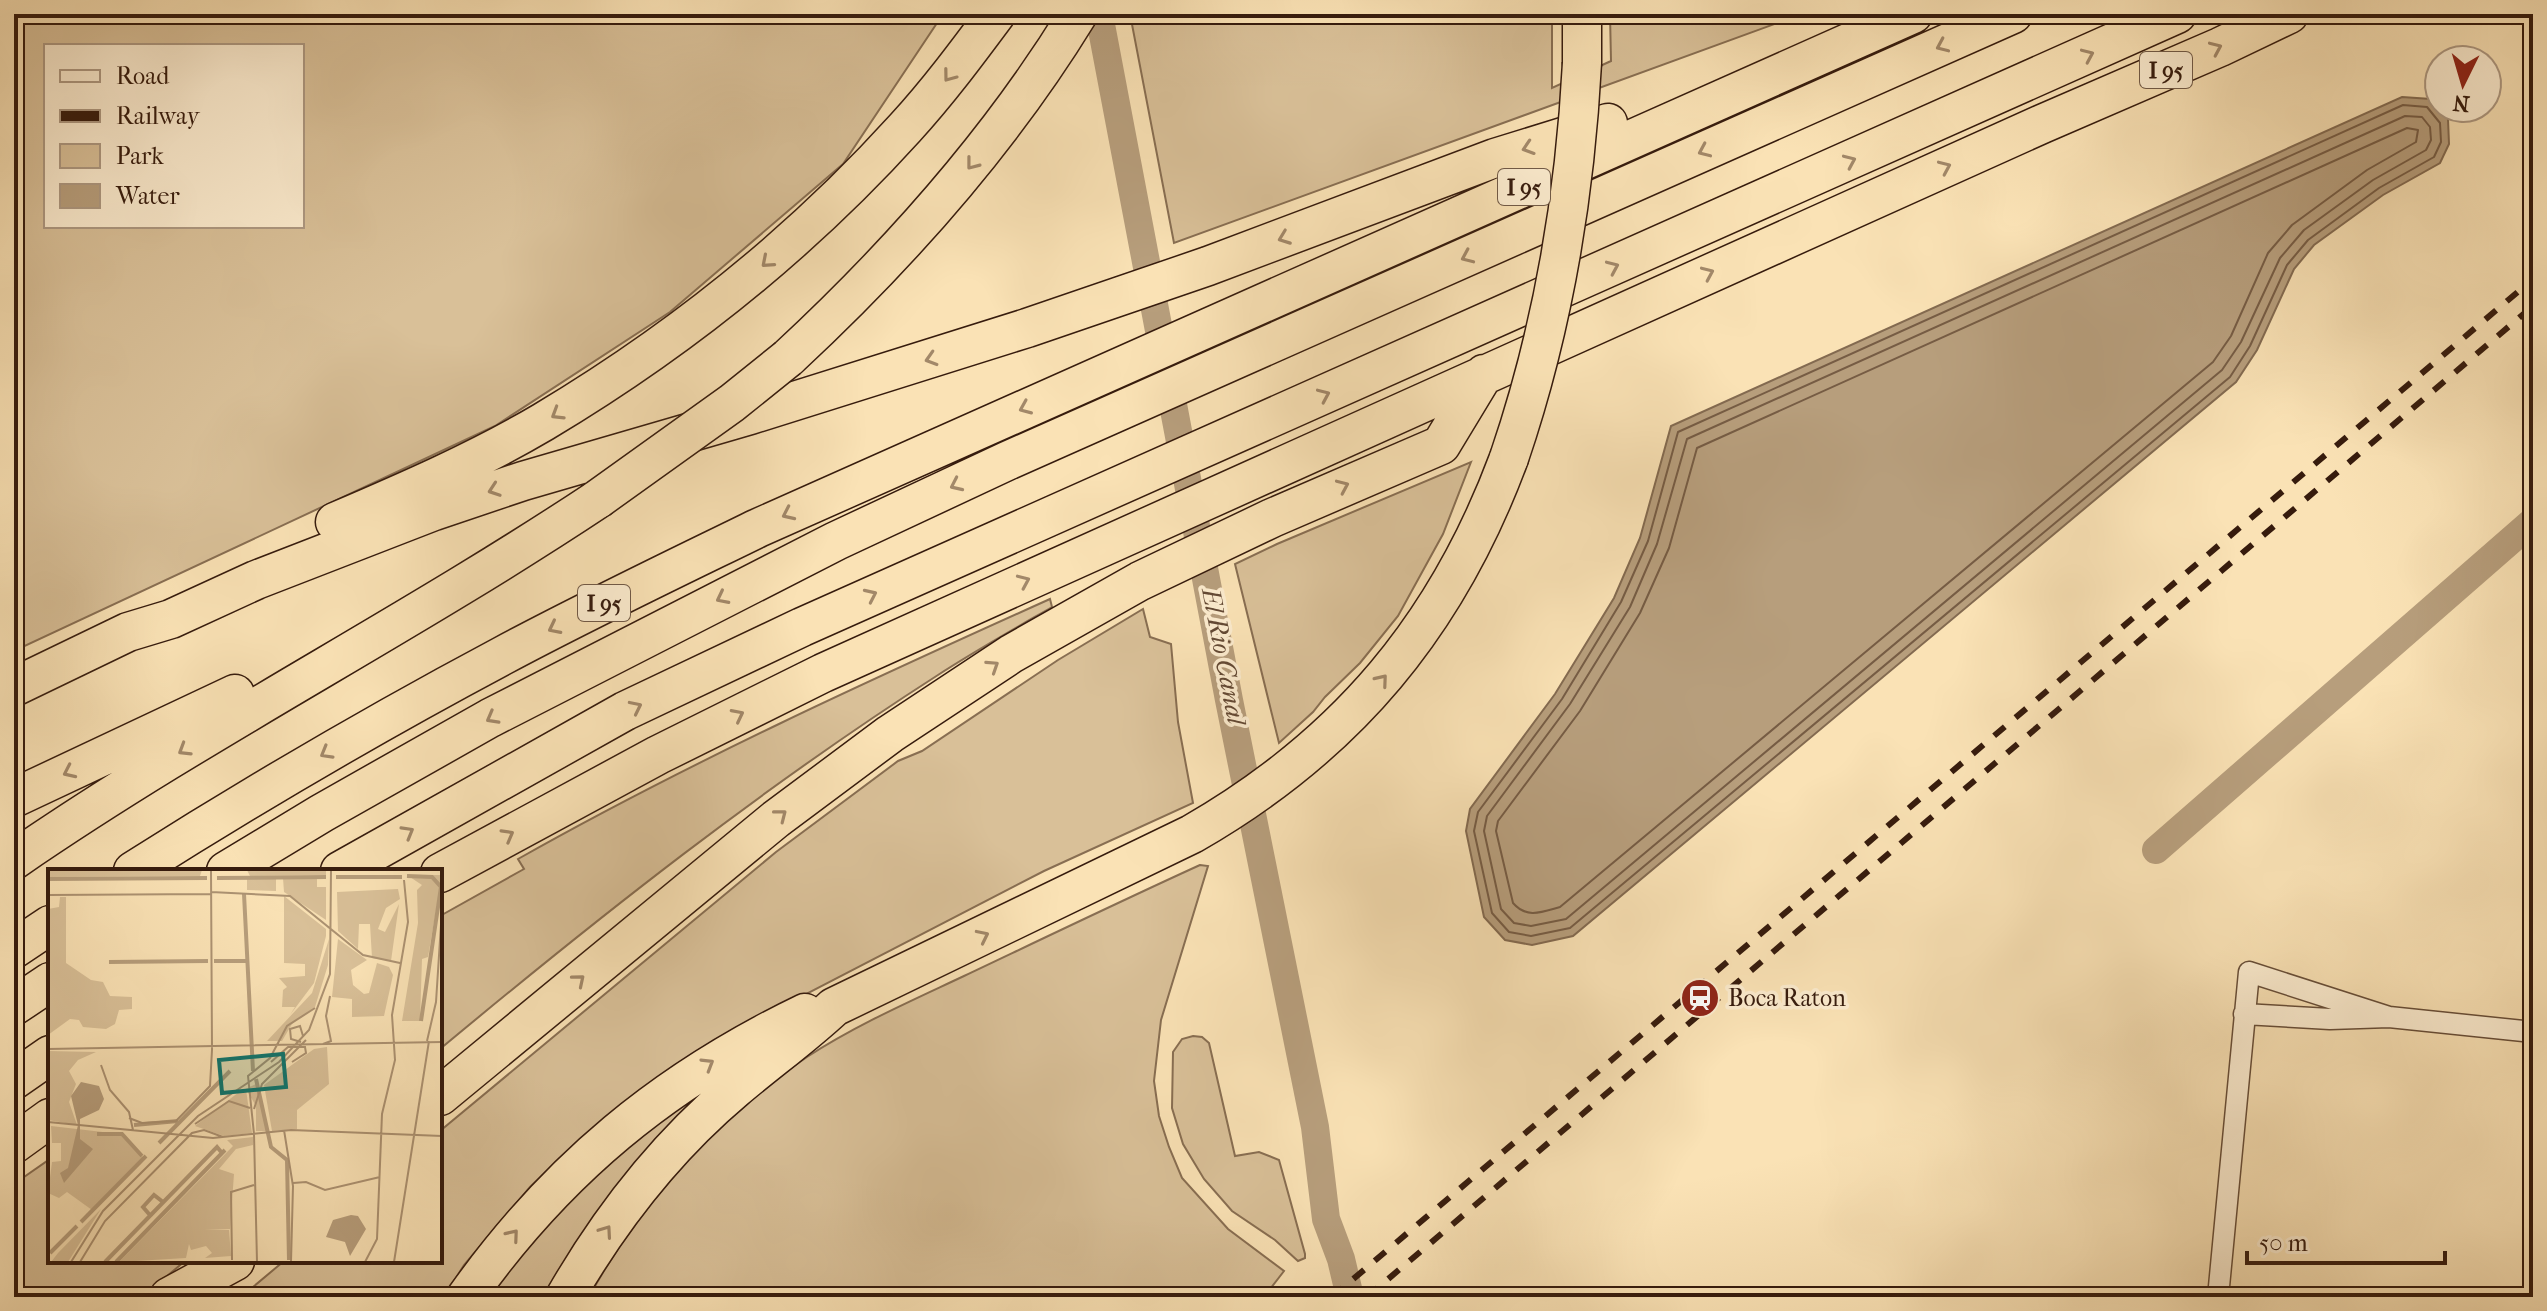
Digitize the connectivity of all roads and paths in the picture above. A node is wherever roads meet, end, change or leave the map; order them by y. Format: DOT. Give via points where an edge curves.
graph roads {
  1 [pos="996,14"];
  2 [pos="1078,14"];
  3 [pos="1582,14"];
  4 [pos="1913,14"];
  5 [pos="2013,14"];
  6 [pos="2177,14"];
  7 [pos="2289,14"];
  8 [pos="1816,57"];
  9 [pos="1484,374"];
  10 [pos="128,632"];
  11 [pos="371,638"];
  12 [pos="14,687"];
  13 [pos="14,798"];
  14 [pos="14,860"];
  15 [pos="136,869"];
  16 [pos="229,869"];
  17 [pos="344,869"];
  18 [pos="442,872"];
  19 [pos="48,926"];
  20 [pos="14,949"];
  21 [pos="48,983"];
  22 [pos="14,1006"];
  23 [pos="834,1007"];
  24 [pos="2244,1014"];
  25 [pos="2389,1017"];
  26 [pos="2533,1032"];
  27 [pos="48,1056"];
  28 [pos="14,1080"];
  29 [pos="442,1094"];
  30 [pos="48,1119"];
  31 [pos="14,1144"];
  32 [pos="231,1263"];
  33 [pos="239,1263"];
  34 [pos="169,1297"];
  35 [pos="201,1297"];
  36 [pos="466,1297"];
  37 [pos="565,1297"];
  38 [pos="2218,1297"];
  1 -- 10 [label="highway, one-way" via="939,89 865,170 781,250 686,328 541,423 448,472 171,596"];
  2 -- 11 [label="highway, one-way, bridge" via="1036,80 933,211 788,358 598,499"];
  23 -- 3 [label="highway, one-way, bridge" via="1192,834 1261,791 1378,686 1428,620 1472,546 1534,380 1562,257 1574,174"];
  4 -- 8 [label="highway, I 95"];
  5 -- 16 [label="highway, one-way" via="836,541 598,661"];
  17 -- 6 [label="highway, one-way" via="625,711 872,595"];
  9 -- 7 [label="highway, I 95, one-way"];
  8 -- 10 [label="highway, one-way" via="1495,158 1085,308 434,511"];
  8 -- 15 [label="highway, I 95, one-way" via="845,488 590,610 332,749"];
  18 -- 9 [label="highway, I 95, one-way" via="823,673"];
  29 -- 9 [label="highway, one-way" via="727,858 900,727 1011,654 1140,581 1441,445"];
  10 -- 12 [label="highway"];
  11 -- 13 [label="highway, one-way" via="216,702"];
  11 -- 14 [label="highway, one-way" via="228,722"];
  19 -- 20 [label="highway"];
  21 -- 22 [label="highway"];
  36 -- 23 [label="highway, one-way" via="533,1212 632,1119 733,1049 813,1009"];
  37 -- 23 [label="highway, one-way" via="615,1219 672,1149"];
  24 -- 25 [label="street"];
  24 -- 25 [label="street" via="2249,972"];
  24 -- 38 [label="street"];
  25 -- 26 [label="street"];
  27 -- 28 [label="highway"];
  30 -- 31 [label="highway"];
  32 -- 34 [label="highway"];
  33 -- 35 [label="highway"];
}
